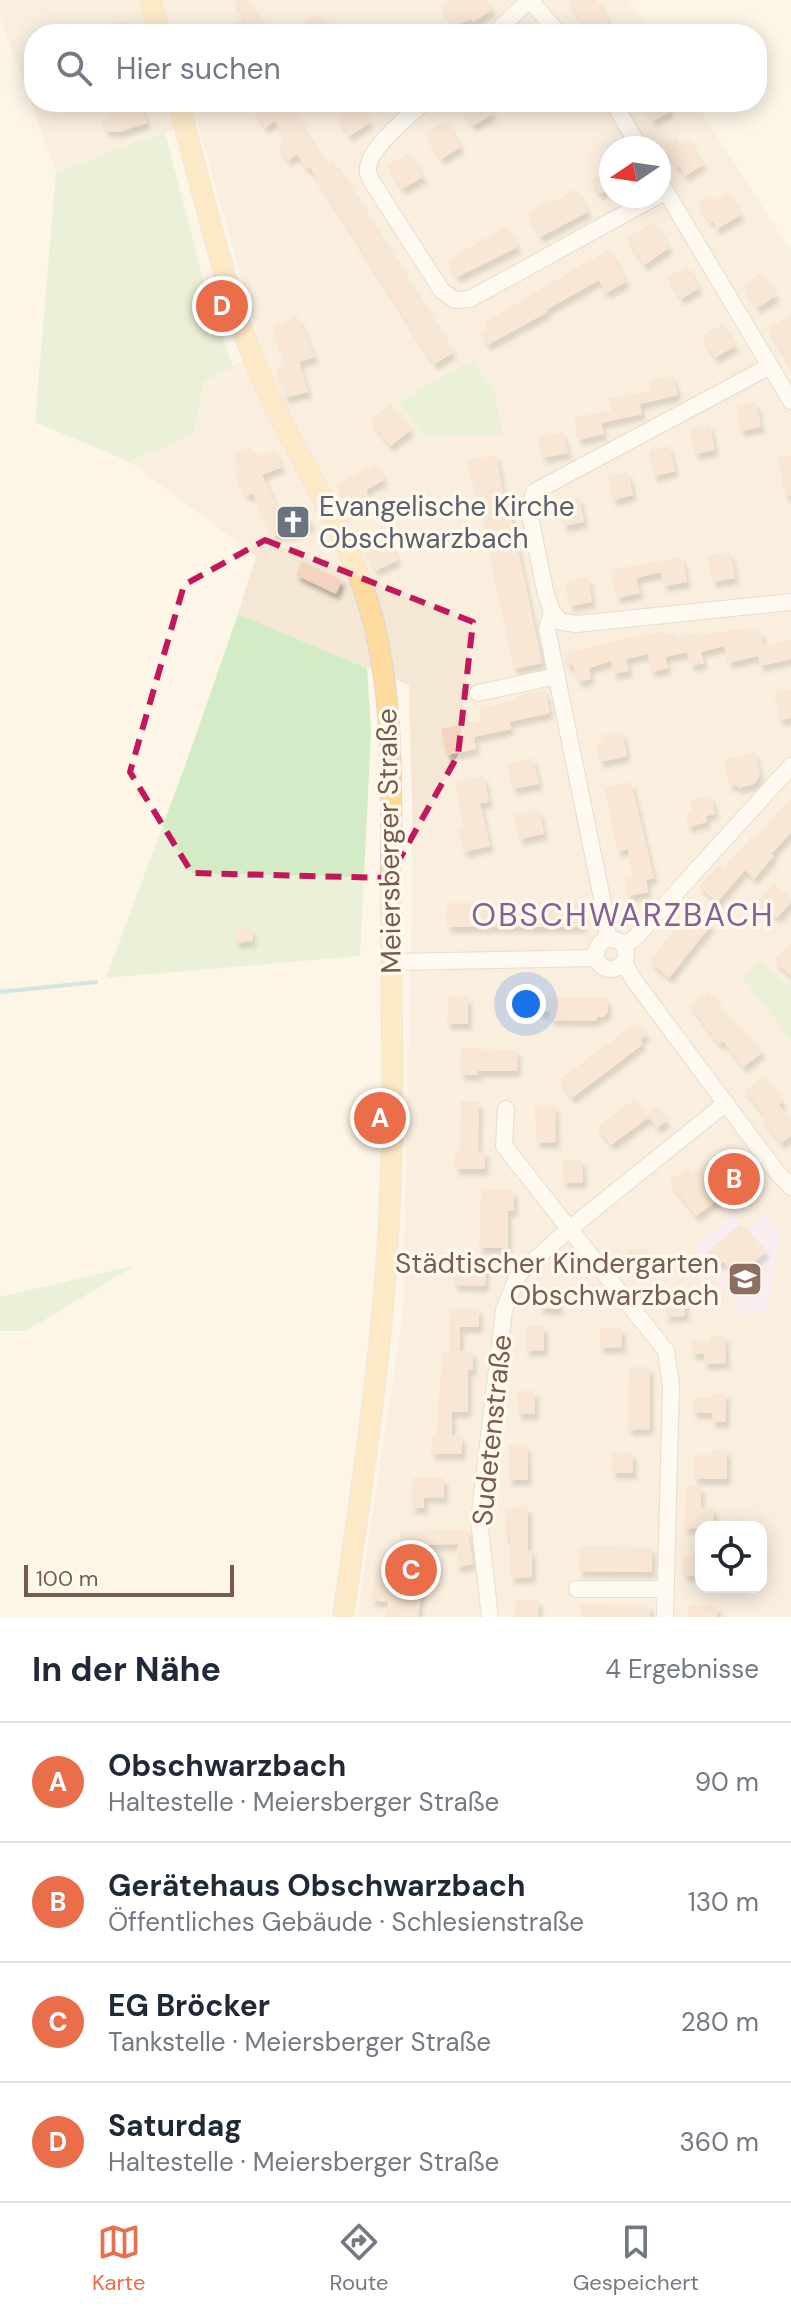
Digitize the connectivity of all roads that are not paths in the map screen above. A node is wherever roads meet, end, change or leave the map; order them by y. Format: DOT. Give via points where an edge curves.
graph roads {
  1 [pos="150,0"];
  2 [pos="529,0"];
  3 [pos="157,24"];
  4 [pos="504,24"];
  5 [pos="550,24"];
  6 [pos="181,112"];
  7 [pos="414,112"];
  8 [pos="619,112"];
  9 [pos="633,136"];
  10 [pos="629,208"];
  11 [pos="671,208"];
  12 [pos="770,366"];
  13 [pos="791,401"];
  14 [pos="791,602"];
  15 [pos="552,611"];
  16 [pos="557,676"];
  17 [pos="478,693"];
  18 [pos="791,766"];
  19 [pos="618,949"];
  20 [pos="596,958"];
  21 [pos="392,962"];
  22 [pos="726,1103"];
  23 [pos="506,1109"];
  24 [pos="791,1187"];
  25 [pos="568,1230"];
  26 [pos="577,1589"];
  27 [pos="666,1589"];
  28 [pos="343,1617"];
  29 [pos="490,1617"];
  30 [pos="665,1617"];
  1 -- 3 [label="main road"];
  2 -- 4 [label="street"];
  2 -- 5 [label="street"];
  6 -- 21 [label="main road, Meiersberger Straße" via="249,348 351,555 372,616 389,706"];
  7 -- 10 [label="street" via="377,148 368,172 442,291 455,300 470,299"];
  8 -- 9 [label="street"];
  11 -- 12 [label="street"];
  12 -- 13 [label="street"];
  12 -- 15 [label="street" via="534,492 529,511"];
  14 -- 15 [label="street" via="577,624 561,622"];
  15 -- 16 [label="street" via="547,629"];
  16 -- 17 [label="street"];
  16 -- 19 [label="street" via="607,923"];
  18 -- 19 [label="street" via="634,939"];
  19 -- 20 [label="street" via="598,946"];
  19 -- 20 [label="street" via="615,969 603,968"];
  19 -- 22 [label="street" via="633,979"];
  20 -- 21 [label="street"];
  21 -- 28 [label="main road, Meiersberger Straße" via="385,1280"];
  22 -- 24 [label="street"];
  22 -- 25 [label="street, Sudetenstraße"];
  23 -- 25 [label="street" via="504,1146"];
  25 -- 27 [label="street" via="666,1351 671,1386"];
  25 -- 29 [label="street, Sudetenstraße" via="518,1275 504,1310 479,1520"];
  26 -- 27 [label="street"];
  27 -- 30 [label="street"];
}
